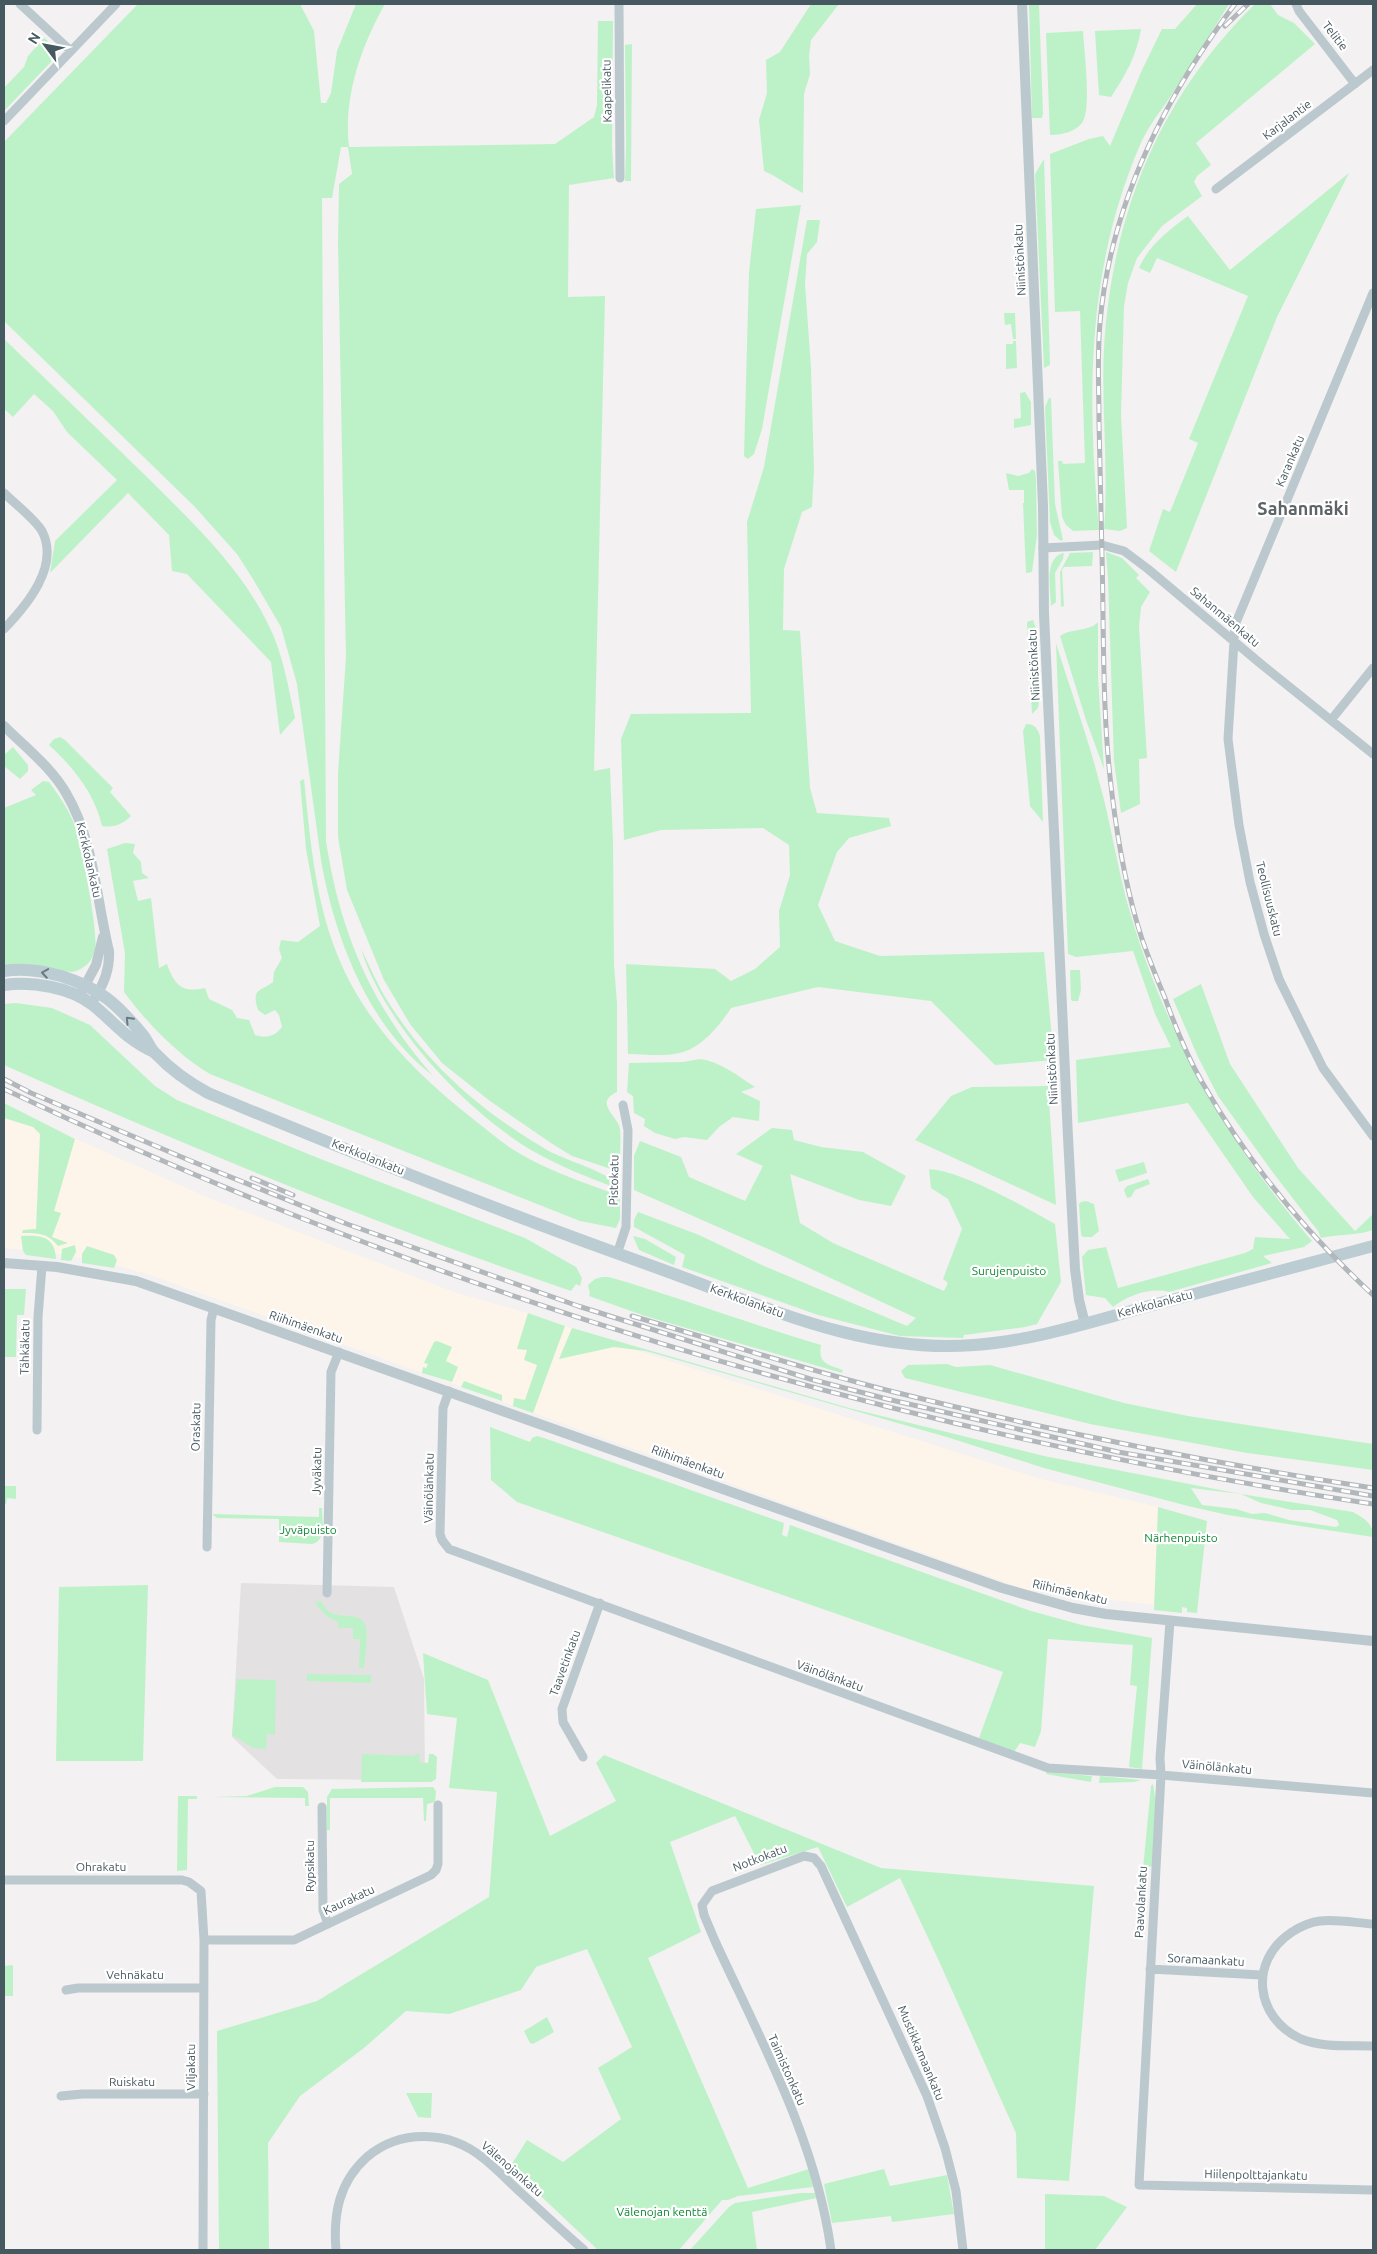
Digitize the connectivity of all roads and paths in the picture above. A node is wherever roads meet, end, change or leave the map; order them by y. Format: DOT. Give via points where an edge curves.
graph roads {
  1 [pos="20,4"];
  2 [pos="116,4"];
  3 [pos="619,4"];
  4 [pos="1022,4"];
  5 [pos="1296,4"];
  6 [pos="71,51"];
  7 [pos="1373,70"];
  8 [pos="1355,84"];
  9 [pos="4,121"];
  10 [pos="620,178"];
  11 [pos="1216,189"];
  12 [pos="1373,292"];
  13 [pos="4,493"];
  14 [pos="1043,548"];
  15 [pos="4,629"];
  16 [pos="1234,641"];
  17 [pos="1373,668"];
  18 [pos="1331,720"];
  19 [pos="4,726"];
  20 [pos="1373,754"];
  21 [pos="104,931"];
  22 [pos="4,971"];
  23 [pos="4,984"];
  24 [pos="86,984"];
  25 [pos="99,991"];
  26 [pos="79,997"];
  27 [pos="92,1004"];
  28 [pos="154,1052"];
  29 [pos="622,1106"];
  30 [pos="1373,1136"];
  31 [pos="1373,1246"];
  32 [pos="617,1254"];
  33 [pos="4,1264"];
  34 [pos="42,1266"];
  35 [pos="214,1308"];
  36 [pos="1085,1324"];
  37 [pos="339,1352"];
  38 [pos="449,1391"];
  39 [pos="36,1430"];
  40 [pos="207,1547"];
  41 [pos="326,1593"];
  42 [pos="600,1603"];
  43 [pos="1170,1621"];
  44 [pos="1373,1641"];
  45 [pos="583,1757"];
  46 [pos="1162,1775"];
  47 [pos="1373,1793"];
  48 [pos="438,1805"];
  49 [pos="322,1807"];
  50 [pos="826,1876"];
  51 [pos="4,1880"];
  52 [pos="196,1886"];
  53 [pos="702,1905"];
  54 [pos="328,1924"];
  55 [pos="1373,1924"];
  56 [pos="204,1940"];
  57 [pos="1150,1969"];
  58 [pos="1261,1975"];
  59 [pos="204,1988"];
  60 [pos="66,1990"];
  61 [pos="1373,2046"];
  62 [pos="204,2094"];
  63 [pos="61,2096"];
  64 [pos="1139,2185"];
  65 [pos="1373,2190"];
  66 [pos="203,2250"];
  67 [pos="336,2250"];
  68 [pos="584,2250"];
  69 [pos="831,2250"];
  70 [pos="963,2250"];
  1 -- 6 [label="street"];
  2 -- 6 [label="street"];
  3 -- 10 [label="street, Kaapelikatu"];
  4 -- 14 [label="street, Niinistönkatu"];
  5 -- 8 [label="street, Telitie"];
  6 -- 9 [label="street"];
  7 -- 8 [label="street, Karjalantie"];
  8 -- 11 [label="street, Karjalantie"];
  12 -- 16 [label="street, Karankatu" via="1235,625"];
  13 -- 15 [label="street" via="41,529 47,544 45,566 33,593"];
  14 -- 16 [label="street, Sahanmäenkatu" via="1102,545 1124,551"];
  14 -- 36 [label="street, Niinistönkatu" via="1075,1269"];
  16 -- 18 [label="street, Sahanmäenkatu"];
  16 -- 30 [label="street, Teollisuuskatu" via="1228,739 1239,825 1264,934 1279,979 1323,1068"];
  17 -- 18 [label="street"];
  18 -- 20 [label="street, Sahanmäenkatu"];
  19 -- 21 [label="street, Kerkkolankatu" via="46,767 78,815 87,843"];
  21 -- 24 [label="street, Kerkkolankatu" via="101,951"];
  21 -- 25 [label="street, Kerkkolankatu" via="110,964"];
  24 -- 22 [label="main road, one-way" via="43,972"];
  23 -- 26 [label="main road" via="33,984"];
  24 -- 25 [label="main road, Kerkkolankatu"];
  24 -- 26 [label="street, Kerkkolankatu"];
  25 -- 27 [label="street, Kerkkolankatu"];
  28 -- 25 [label="main road, Kerkkolankatu, one-way" via="145,1037"];
  26 -- 27 [label="main road, Kerkkolankatu"];
  27 -- 28 [label="main road, Kerkkolankatu" via="136,1044"];
  28 -- 32 [label="main road, Kerkkolankatu" via="180,1076 208,1093"];
  29 -- 32 [label="street, Pistokatu" via="628,1130 626,1227"];
  31 -- 36 [label="main road, Kerkkolankatu"];
  32 -- 36 [label="main road, Kerkkolankatu" via="830,1330 883,1342 972,1346 1012,1341"];
  33 -- 34 [label="street, Riihimäenkatu"];
  34 -- 35 [label="street, Riihimäenkatu" via="136,1281"];
  34 -- 39 [label="street, Tähkäkatu"];
  35 -- 37 [label="street, Riihimäenkatu"];
  35 -- 40 [label="street, Oraskatu" via="211,1320"];
  37 -- 38 [label="street, Riihimäenkatu"];
  37 -- 41 [label="street, Jyväkatu" via="331,1372"];
  38 -- 42 [label="street, Väinölänkatu" via="443,1408 440,1534 445,1546"];
  38 -- 43 [label="street, Riihimäenkatu" via="1002,1588 1089,1612"];
  42 -- 45 [label="street, Taavetinkatu" via="562,1709 563,1722"];
  42 -- 46 [label="street, Väinölänkatu" via="1033,1764 1056,1769"];
  43 -- 44 [label="street, Riihimäenkatu"];
  43 -- 46 [label="street, Paavolankatu" via="1160,1758"];
  46 -- 47 [label="street, Väinölänkatu"];
  46 -- 57 [label="street, Paavolankatu"];
  48 -- 54 [label="street, Kaurakatu" via="436,1870"];
  49 -- 54 [label="street, Rypsikatu" via="323,1910"];
  50 -- 53 [label="street, Notkokatu" via="819,1862 804,1856 712,1891"];
  50 -- 70 [label="street, Mustikkamaankatu" via="927,2096 956,2191"];
  51 -- 52 [label="street, Ohrakatu" via="182,1880"];
  52 -- 56 [label="street, Viljakatu" via="202,1891"];
  53 -- 69 [label="street, Taimistonkatu" via="704,1916 806,2146 826,2214"];
  54 -- 56 [label="street, Kaurakatu" via="294,1940"];
  55 -- 58 [label="street" via="1320,1921 1308,1924 1277,1945"];
  56 -- 59 [label="street, Viljakatu"];
  57 -- 58 [label="street, Soramaankatu"];
  57 -- 64 [label="street, Paavolankatu"];
  58 -- 61 [label="street" via="1268,2007 1287,2030 1316,2043"];
  59 -- 60 [label="street, Vehnäkatu"];
  59 -- 62 [label="street, Viljakatu"];
  62 -- 63 [label="street, Ruiskatu"];
  62 -- 66 [label="street, Viljakatu"];
  64 -- 65 [label="street, Hiilenpolttajankatu"];
  67 -- 68 [label="street, Välenojankatu" via="338,2202 348,2180 373,2153 392,2142 424,2136 449,2140 482,2157"];
}
